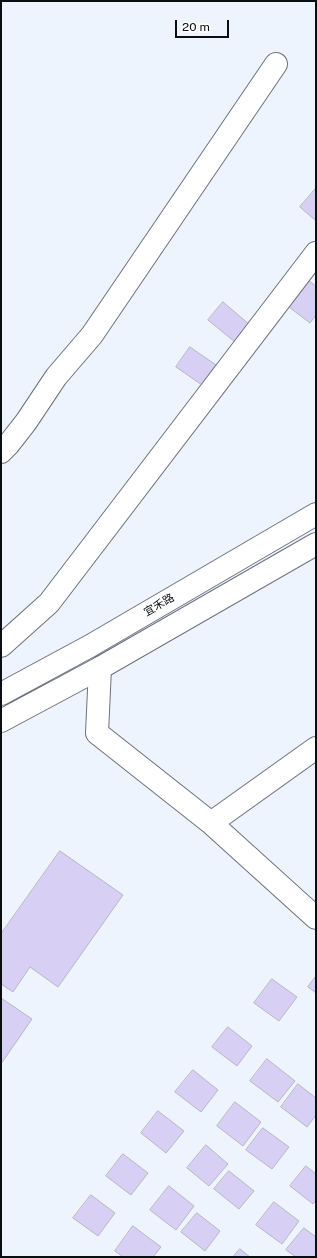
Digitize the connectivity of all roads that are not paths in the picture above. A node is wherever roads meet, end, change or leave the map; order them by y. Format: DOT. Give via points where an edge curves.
graph roads {
  1 [pos="276,64"];
  2 [pos="316,253"];
  3 [pos="1,452"];
  4 [pos="316,514"];
  5 [pos="316,544"];
  6 [pos="1,646"];
  7 [pos="100,668"];
  8 [pos="1,694"];
  9 [pos="1,721"];
  10 [pos="316,748"];
  11 [pos="211,823"];
  12 [pos="316,918"];
  1 -- 3 [label="street" via="92,335 56,377 26,422"];
  2 -- 6 [label="street" via="49,603"];
  4 -- 8 [label="street, 宜禾路" via="90,646"];
  5 -- 7 [label="street"];
  7 -- 9 [label="street"];
  7 -- 11 [label="street" via="97,733"];
  10 -- 11 [label="street"];
  11 -- 12 [label="street"];
}
